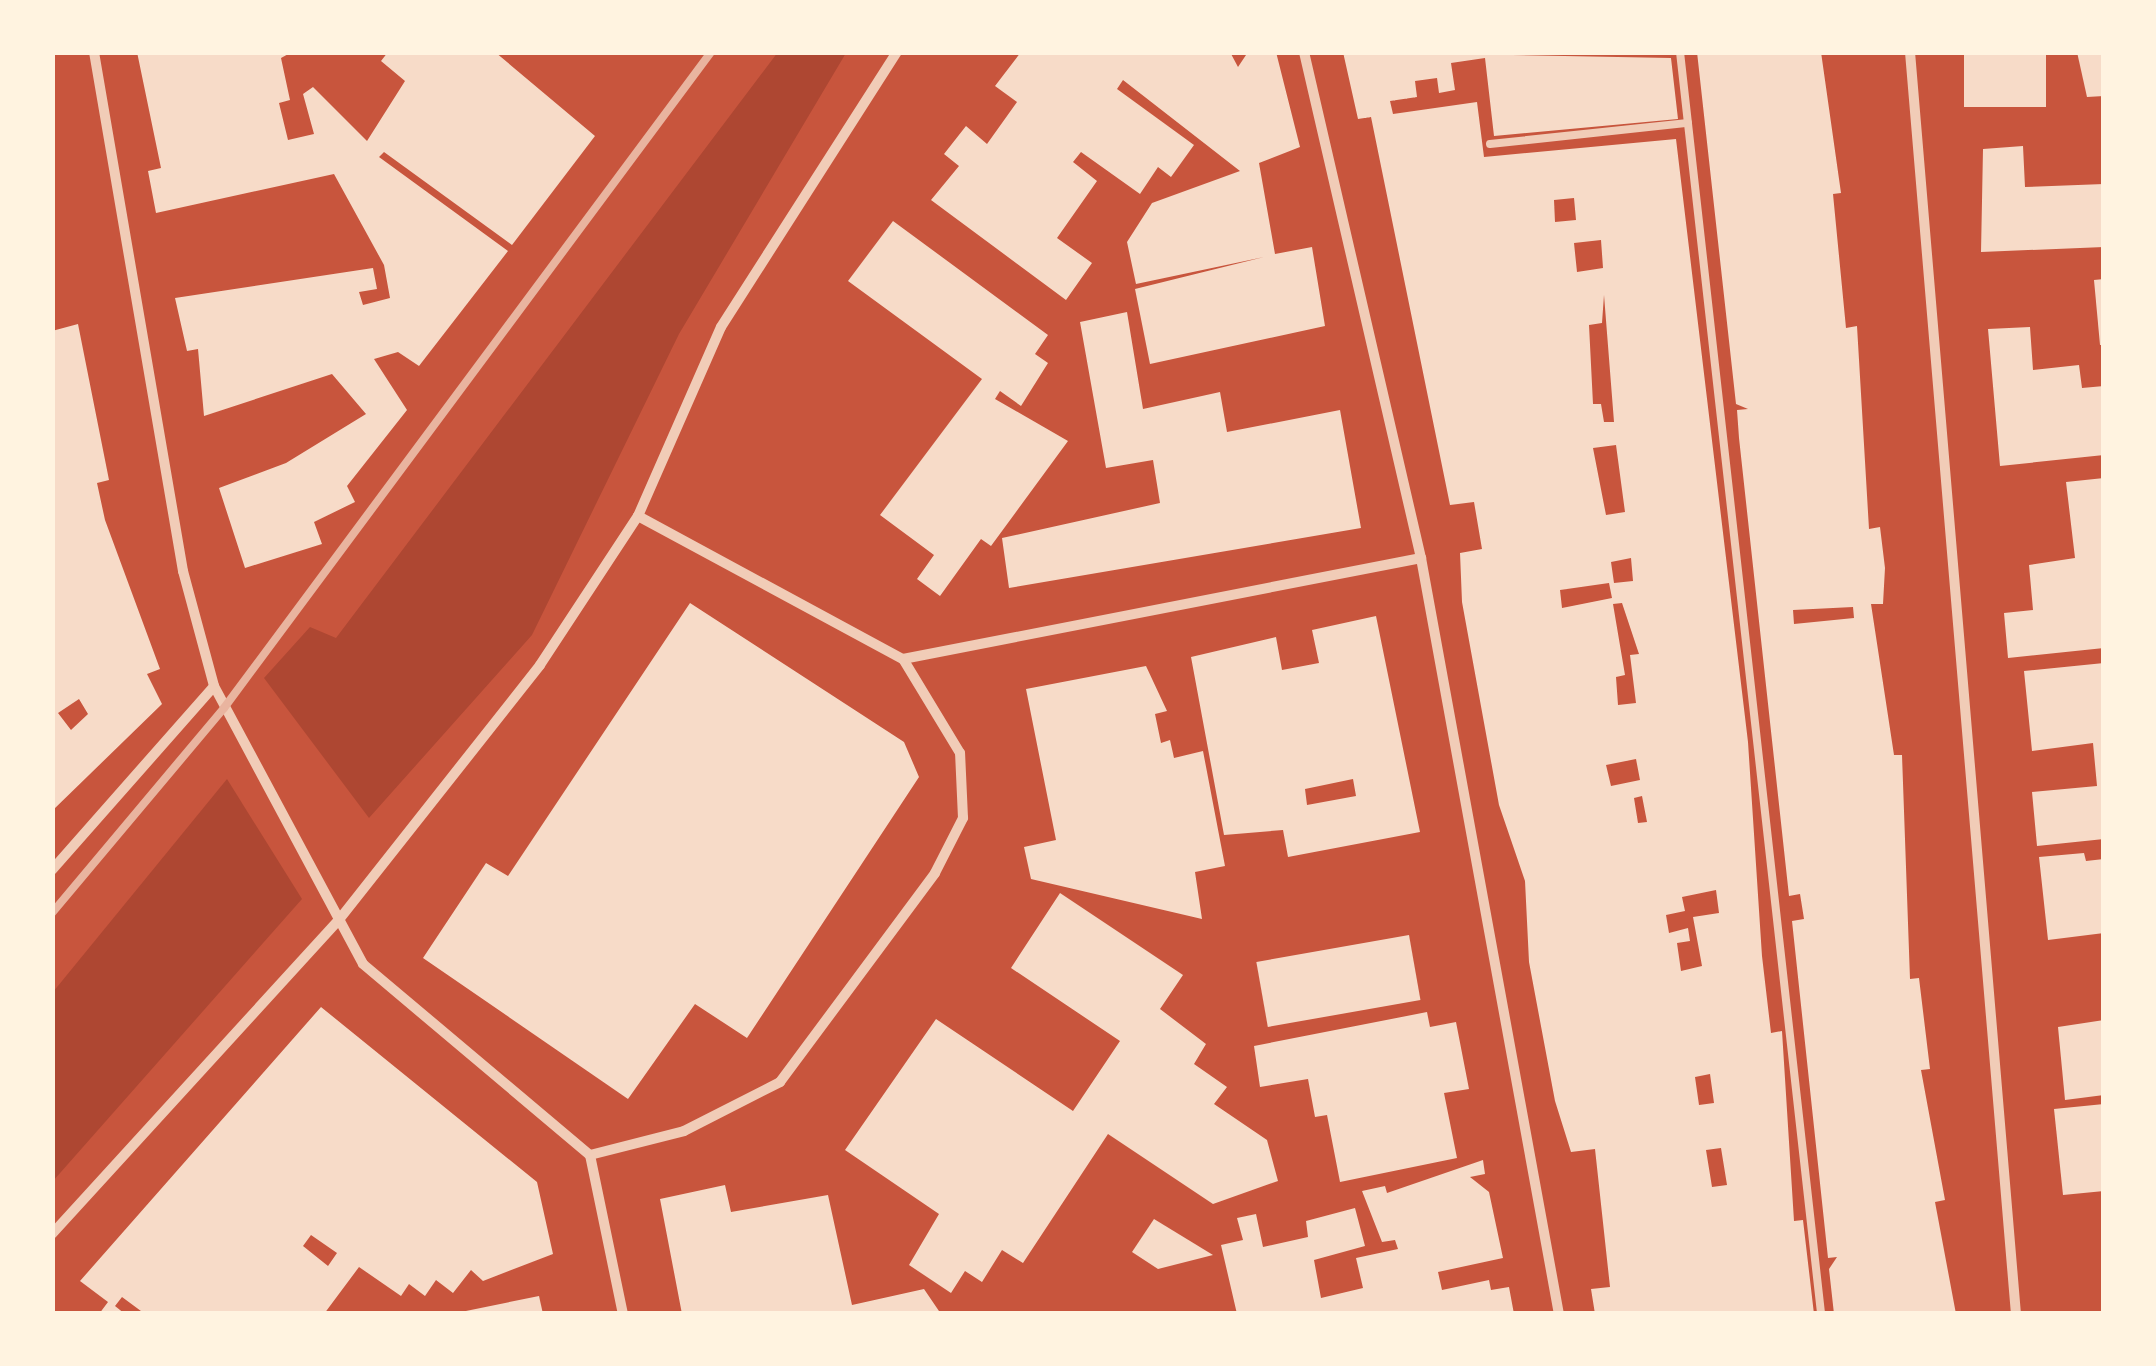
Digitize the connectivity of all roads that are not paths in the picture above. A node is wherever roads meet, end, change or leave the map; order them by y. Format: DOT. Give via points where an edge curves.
graph roads {
  1 [pos="94,52"];
  2 [pos="897,52"];
  3 [pos="1304,52"];
  4 [pos="1680,52"];
  5 [pos="1910,52"];
  6 [pos="1688,123"];
  7 [pos="1490,144"];
  8 [pos="638,516"];
  9 [pos="1421,558"];
  10 [pos="903,659"];
  11 [pos="214,686"];
  12 [pos="52,870"];
  13 [pos="338,921"];
  14 [pos="590,1155"];
  15 [pos="52,1234"];
  16 [pos="622,1314"];
  17 [pos="1559,1314"];
  18 [pos="1822,1314"];
  19 [pos="2016,1314"];
  1 -- 11 [label="street" via="183,571"];
  2 -- 8 [label="street" via="721,327"];
  3 -- 9 [label="street"];
  4 -- 6 [label="lane"];
  5 -- 19 [label="street"];
  6 -- 7 [label="lane"];
  6 -- 18 [label="lane"];
  8 -- 10 [label="street"];
  8 -- 13 [label="street" via="540,665"];
  9 -- 10 [label="street"];
  9 -- 17 [label="street"];
  10 -- 14 [label="street" via="960,753 963,818 935,873 780,1082 684,1131"];
  11 -- 12 [label="street"];
  11 -- 13 [label="street"];
  13 -- 14 [label="street" via="363,964"];
  13 -- 15 [label="street"];
  14 -- 16 [label="street"];
}
